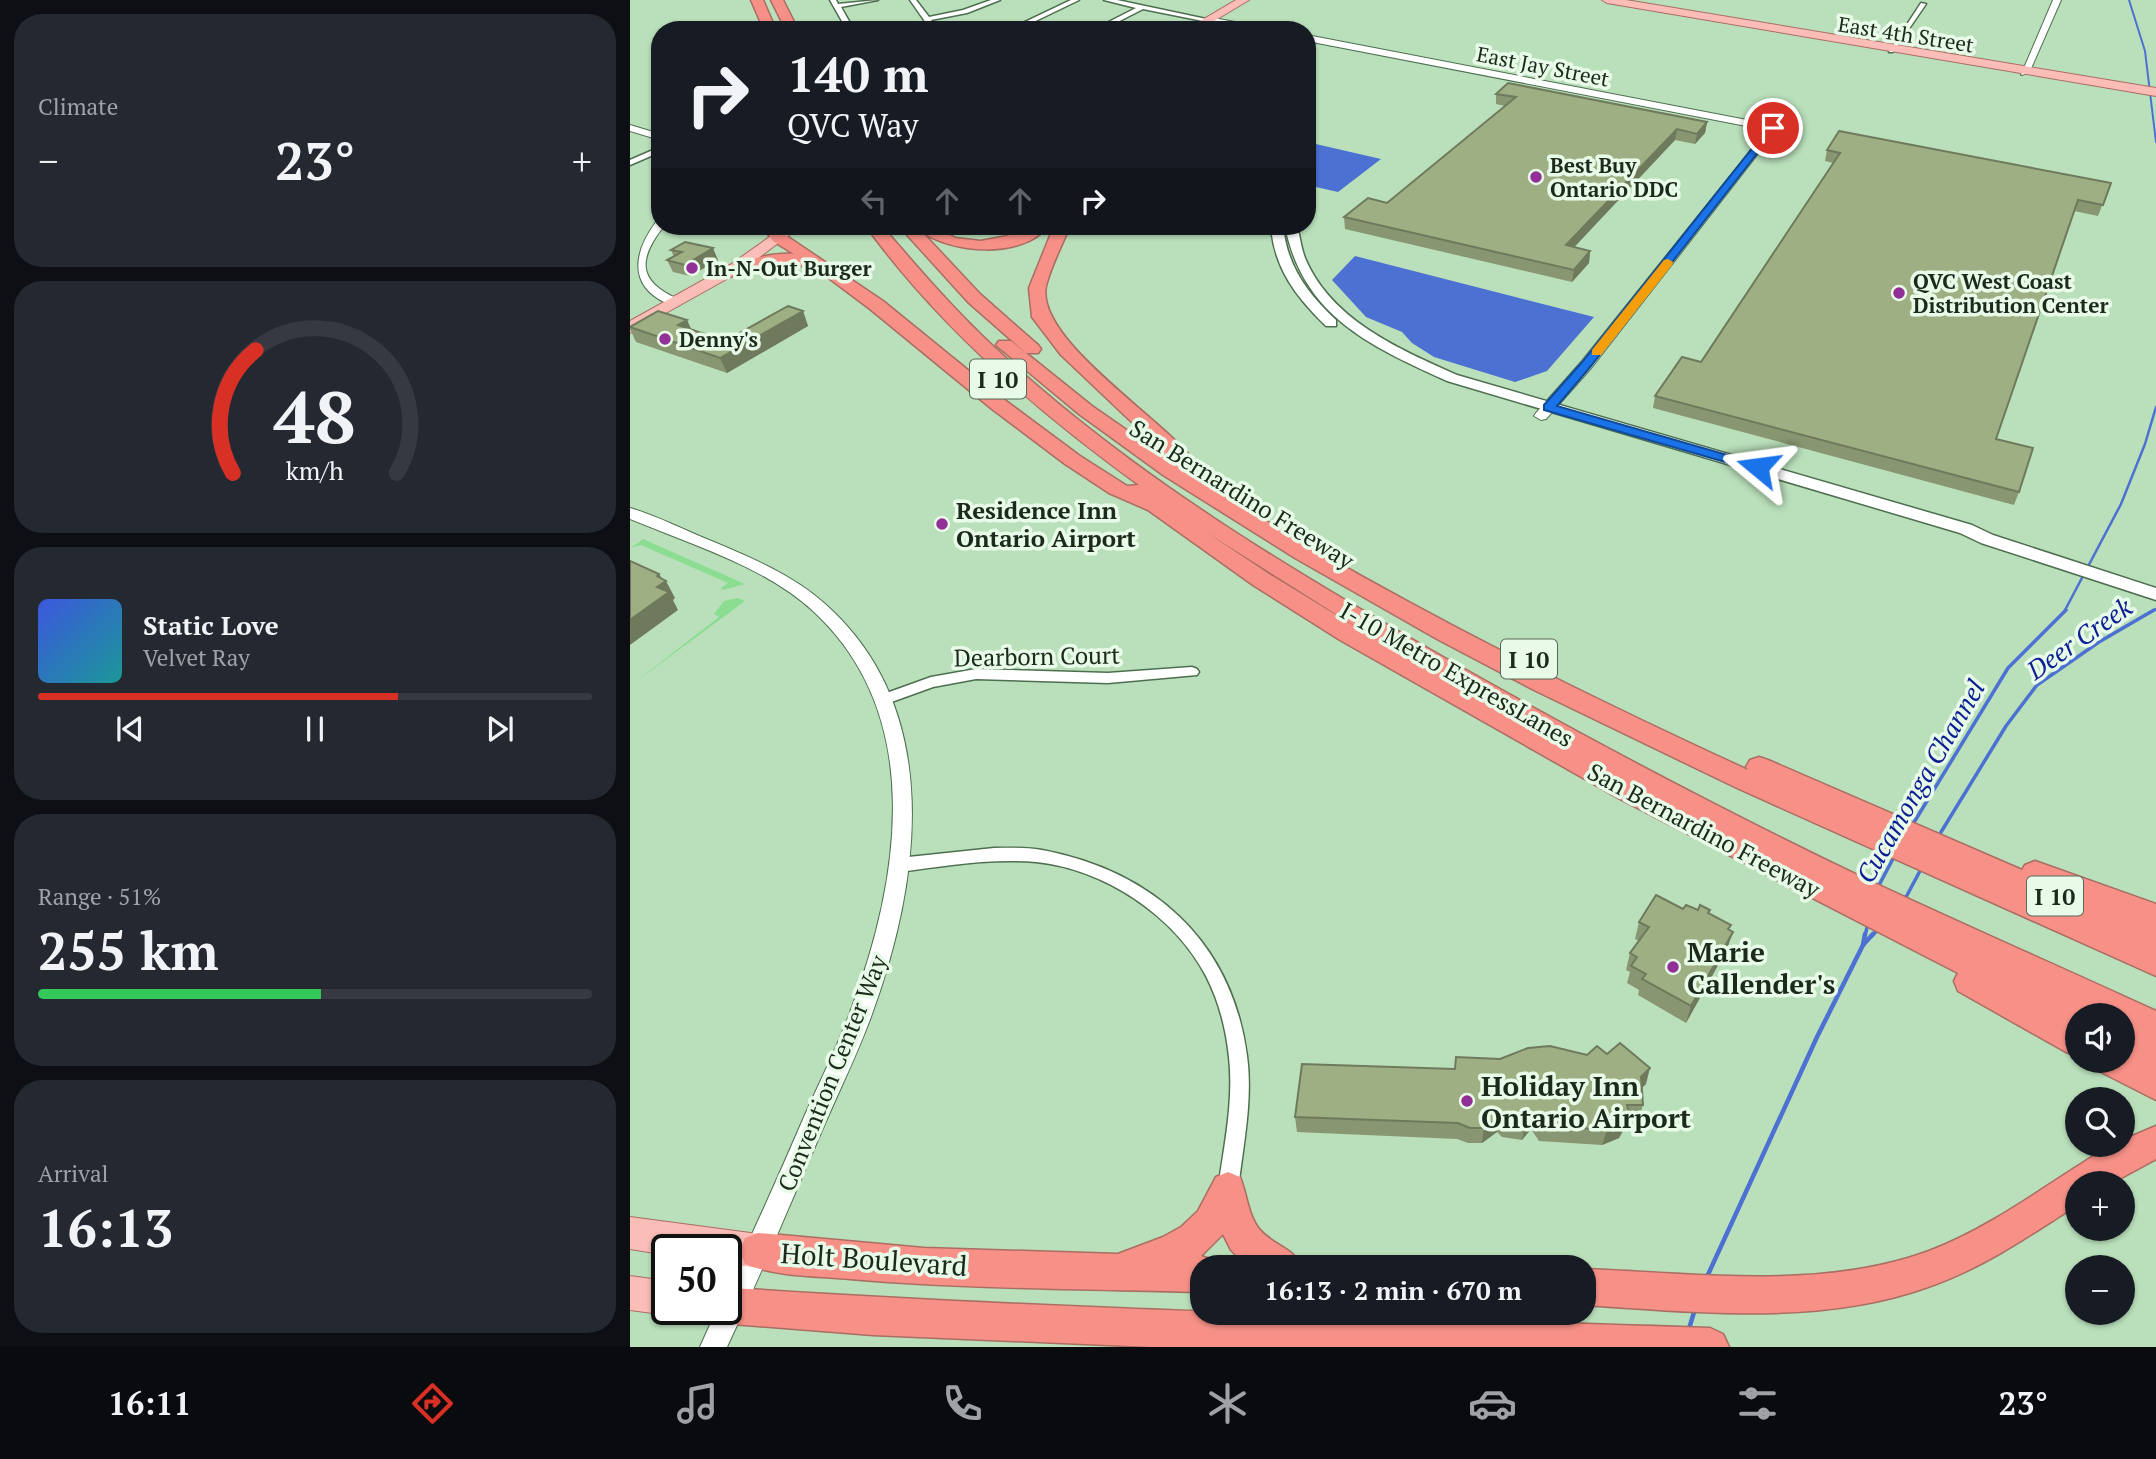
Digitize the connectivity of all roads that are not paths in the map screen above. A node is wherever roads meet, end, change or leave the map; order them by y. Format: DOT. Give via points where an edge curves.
graph roads {
  1 [pos="748,0"];
  2 [pos="757,0"];
  3 [pos="766,0"];
  4 [pos="777,0"];
  5 [pos="875,0"];
  6 [pos="913,0"];
  7 [pos="997,0"];
  8 [pos="1076,0"];
  9 [pos="1107,0"];
  10 [pos="1244,0"];
  11 [pos="1259,0"];
  12 [pos="2057,0"];
  13 [pos="1604,1"];
  14 [pos="834,3"];
  15 [pos="1923,4"];
  16 [pos="1142,7"];
  17 [pos="928,19"];
  18 [pos="756,21"];
  19 [pos="766,21"];
  20 [pos="776,21"];
  21 [pos="788,21"];
  22 [pos="845,21"];
  23 [pos="1030,21"];
  24 [pos="1115,21"];
  25 [pos="1199,21"];
  26 [pos="1215,21"];
  27 [pos="1217,21"];
  28 [pos="1316,40"];
  29 [pos="1893,49"];
  30 [pos="2025,71"];
  31 [pos="2156,92"];
  32 [pos="630,128"];
  33 [pos="651,134"];
  34 [pos="651,153"];
  35 [pos="630,163"];
  36 [pos="651,234"];
  37 [pos="771,235"];
  38 [pos="779,235"];
  39 [pos="866,235"];
  40 [pos="881,235"];
  41 [pos="899,235"];
  42 [pos="915,235"];
  43 [pos="936,235"];
  44 [pos="1021,235"];
  45 [pos="1058,235"];
  46 [pos="1278,235"];
  47 [pos="1292,235"];
  48 [pos="825,268"];
  49 [pos="722,274"];
  50 [pos="674,302"];
  51 [pos="630,328"];
  52 [pos="1545,412"];
  53 [pos="1185,461"];
  54 [pos="1160,510"];
  55 [pos="630,513"];
  56 [pos="2156,594"];
  57 [pos="1192,672"];
  58 [pos="886,699"];
  59 [pos="1884,832"];
  60 [pos="1948,860"];
  61 [pos="899,865"];
  62 [pos="1847,902"];
  63 [pos="2156,916"];
  64 [pos="1910,933"];
  65 [pos="2156,941"];
  66 [pos="2156,963"];
  67 [pos="2065,1010"];
  68 [pos="2156,1026"];
  69 [pos="2065,1035"];
  70 [pos="2135,1043"];
  71 [pos="2156,1053"];
  72 [pos="2134,1073"];
  73 [pos="2156,1085"];
  74 [pos="2156,1142"];
  75 [pos="2101,1171"];
  76 [pos="1228,1189"];
  77 [pos="2065,1193"];
  78 [pos="630,1233"];
  79 [pos="758,1251"];
  80 [pos="1261,1255"];
  81 [pos="1120,1271"];
  82 [pos="1190,1274"];
  83 [pos="742,1281"];
  84 [pos="1596,1287"];
  85 [pos="630,1293"];
  86 [pos="651,1296"];
  87 [pos="742,1307"];
  88 [pos="722,1325"];
  89 [pos="713,1347"];
  90 [pos="1710,1347"];
  1 -- 18 [label="highway"];
  2 -- 19 [label="highway"];
  3 -- 20 [label="highway"];
  4 -- 21 [label="highway"];
  5 -- 14 [label="street"];
  6 -- 17 [label="street"];
  7 -- 17 [label="street"];
  8 -- 23 [label="street"];
  9 -- 16 [label="street"];
  10 -- 26 [label="main road"];
  11 -- 27 [label="main road"];
  12 -- 30 [label="street"];
  13 -- 29 [label="main road, East 4th Street"];
  14 -- 22 [label="street"];
  15 -- 29 [label="street"];
  16 -- 24 [label="street"];
  16 -- 25 [label="street"];
  28 -- 52 [label="street, East Jay Street" via="1773,128"];
  29 -- 30 [label="main road, East 4th Street"];
  30 -- 31 [label="main road, East 4th Street"];
  32 -- 33 [label="street"];
  34 -- 35 [label="street"];
  36 -- 50 [label="street" via="632,264 634,277 650,293"];
  37 -- 49 [label="main road"];
  38 -- 48 [label="highway"];
  39 -- 54 [label="highway, San Bernardino Freeway / I 10" via="917,300 962,346 1028,407"];
  40 -- 62 [label="highway, I-10 Metro ExpressLanes" via="968,332 1037,394 1135,471 1248,550 1518,712 1695,806"];
  41 -- 59 [label="highway, I-10 Metro ExpressLanes" via="1009,348 1113,430 1232,510 1471,648 1660,741"];
  42 -- 53 [label="highway, San Bernardino Freeway / I 10" via="1002,324 1084,391"];
  43 -- 44 [label="highway" via="976,245"];
  45 -- 53 [label="highway" via="1037,288 1041,317 1067,351"];
  46 -- 52 [label="main road" via="1281,256 1305,299 1334,327 1370,351 1430,381"];
  47 -- 52 [label="main road" via="1307,277 1327,303 1358,329 1394,352 1452,378"];
  48 -- 49 [label="highway" via="781,258"];
  48 -- 54 [label="highway" via="1056,449 1112,489"];
  49 -- 50 [label="main road"];
  50 -- 51 [label="main road"];
  52 -- 56 [label="main road" via="1940,532 1987,539"];
  53 -- 59 [label="highway, San Bernardino Freeway / I 10" via="1320,546 1515,652"];
  54 -- 62 [label="highway, San Bernardino Freeway / I 10" via="1259,579 1412,672 1670,815 1711,850"];
  55 -- 58 [label="street, Convention Center Way" via="760,567 802,593 834,622"];
  57 -- 58 [label="street, Dearborn Court" via="1108,678 976,674 931,682"];
  58 -- 61 [label="street, Convention Center Way" via="903,762"];
  59 -- 60 [label="highway, I-10 Metro ExpressLanes"];
  60 -- 63 [label="highway" via="2054,878"];
  60 -- 65 [label="highway, I 10"];
  60 -- 66 [label="highway, I-10 Metro ExpressLanes"];
  61 -- 76 [label="street" via="994,854 1064,862 1141,893 1190,935 1210,962 1224,994 1238,1055 1239,1094"];
  61 -- 79 [label="street, Convention Center Way" via="896,894 864,1006"];
  62 -- 64 [label="highway"];
  64 -- 67 [label="highway"];
  64 -- 68 [label="highway"];
  64 -- 69 [label="highway" via="1958,974"];
  70 -- 71 [label="highway"];
  72 -- 73 [label="highway"];
  74 -- 75 [label="highway"];
  76 -- 80 [label="highway" via="1243,1240"];
  76 -- 81 [label="highway" via="1199,1236"];
  77 -- 84 [label="highway" via="1972,1251 1902,1278 1813,1293"];
  78 -- 79 [label="main road, Holt Boulevard"];
  79 -- 81 [label="highway, Holt Boulevard" via="913,1264"];
  79 -- 83 [label="street, Convention Center Way"];
  81 -- 82 [label="highway, Holt Boulevard"];
  85 -- 86 [label="main road"];
  87 -- 90 [label="highway" via="1130,1328"];
  88 -- 89 [label="street, Convention Center Way"];
}
